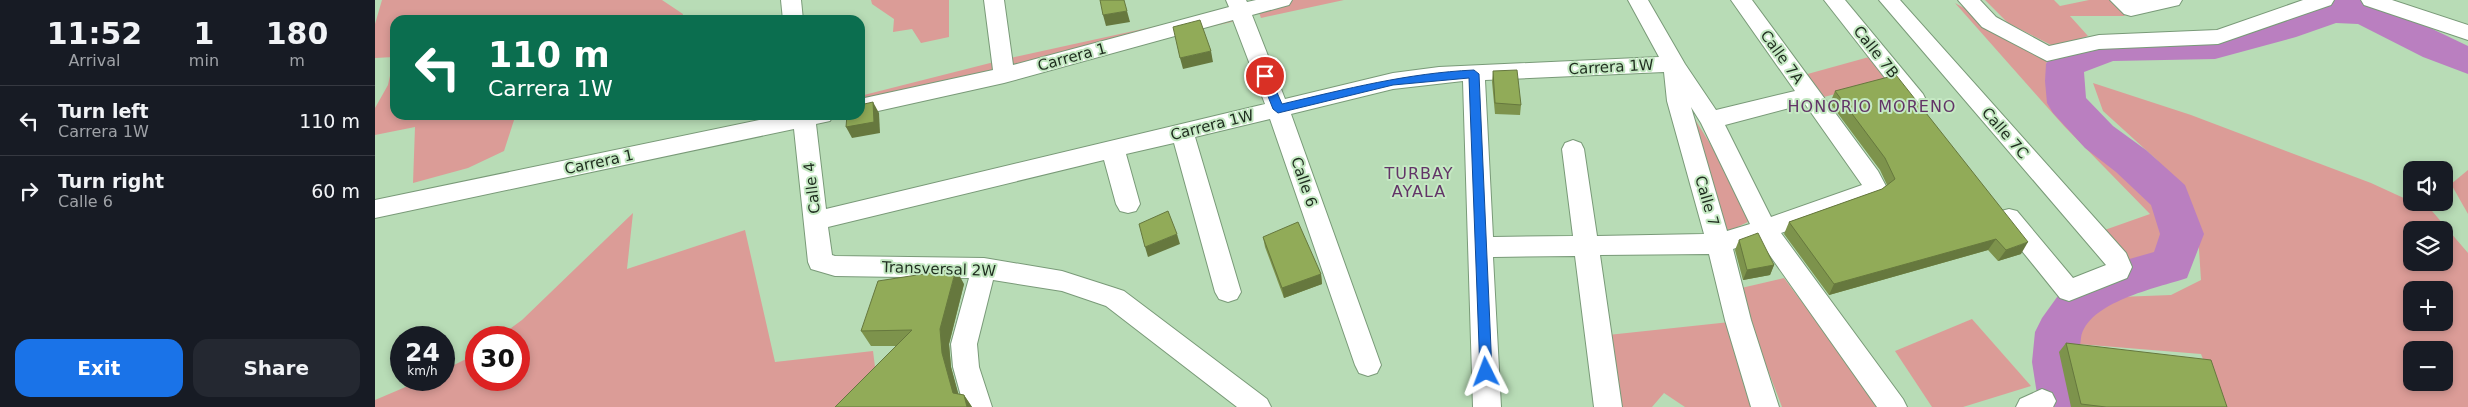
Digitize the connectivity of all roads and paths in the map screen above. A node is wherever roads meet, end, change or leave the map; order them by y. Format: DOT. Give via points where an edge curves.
graph roads {
  1 [pos="791,0"];
  2 [pos="995,0"];
  3 [pos="1282,0"];
  4 [pos="1638,0"];
  5 [pos="1741,0"];
  6 [pos="1834,0"];
  7 [pos="1889,0"];
  8 [pos="1968,0"];
  9 [pos="2172,0"];
  10 [pos="2324,0"];
  11 [pos="2371,0"];
  12 [pos="2125,4"];
  13 [pos="1238,6"];
  14 [pos="792,15"];
  15 [pos="2468,33"];
  16 [pos="2047,54"];
  17 [pos="1674,64"];
  18 [pos="1474,74"];
  19 [pos="1004,75"];
  20 [pos="1810,95"];
  21 [pos="865,106"];
  22 [pos="1278,109"];
  23 [pos="791,120"];
  24 [pos="810,120"];
  25 [pos="1711,120"];
  26 [pos="1930,120"];
  27 [pos="1182,132"];
  28 [pos="1113,149"];
  29 [pos="1573,149"];
  30 [pos="1997,203"];
  31 [pos="1128,204"];
  32 [pos="375,209"];
  33 [pos="816,221"];
  34 [pos="1765,229"];
  35 [pos="1719,244"];
  36 [pos="1587,246"];
  37 [pos="1480,247"];
  38 [pos="820,262"];
  39 [pos="984,268"];
  40 [pos="1228,292"];
  41 [pos="1368,366"];
  42 [pos="978,407"];
  43 [pos="1257,407"];
  44 [pos="1487,407"];
  45 [pos="1608,407"];
  46 [pos="1765,407"];
  47 [pos="1893,407"];
  1 -- 14 [label="street"];
  2 -- 19 [label="street"];
  3 -- 13 [label="street, Carrera 1"];
  4 -- 17 [label="street, Calle 7"];
  5 -- 20 [label="street, Calle 7A"];
  6 -- 26 [label="street, Calle 7B"];
  7 -- 30 [label="street, Calle 7C" via="2117,260 2118,271 2069,291"];
  8 -- 16 [label="street" via="1989,22"];
  9 -- 12 [label="street"];
  10 -- 16 [label="street" via="2218,37 2099,42"];
  11 -- 15 [label="street"];
  13 -- 19 [label="street, Carrera 1"];
  13 -- 22 [label="street, Calle 6"];
  17 -- 18 [label="street, Carrera 1W"];
  17 -- 25 [label="street"];
  17 -- 35 [label="street, Calle 7" via="1678,101"];
  18 -- 22 [label="street, Carrera 1W" via="1393,82"];
  18 -- 37 [label="street"];
  19 -- 21 [label="street, Carrera 1"];
  20 -- 25 [label="street"];
  20 -- 34 [label="street, Calle 7A" via="1875,188"];
  22 -- 27 [label="street, Carrera 1W"];
  22 -- 41 [label="street, Calle 6"];
  23 -- 32 [label="street, Carrera 1"];
  24 -- 33 [label="street, Calle 4"];
  25 -- 34 [label="street"];
  27 -- 28 [label="street, Carrera 1W"];
  27 -- 40 [label="street"];
  28 -- 31 [label="street"];
  28 -- 33 [label="street, Carrera 1W"];
  29 -- 36 [label="street"];
  33 -- 38 [label="street, Calle 4"];
  34 -- 35 [label="street"];
  34 -- 47 [label="street"];
  35 -- 36 [label="street"];
  35 -- 46 [label="street, Calle 7"];
  36 -- 37 [label="street"];
  36 -- 45 [label="street"];
  37 -- 44 [label="street"];
  38 -- 39 [label="street, Transversal 2W" via="835,266"];
  39 -- 42 [label="street" via="963,344"];
  39 -- 43 [label="street, Transversal 2W" via="1062,281 1115,298"];
}
